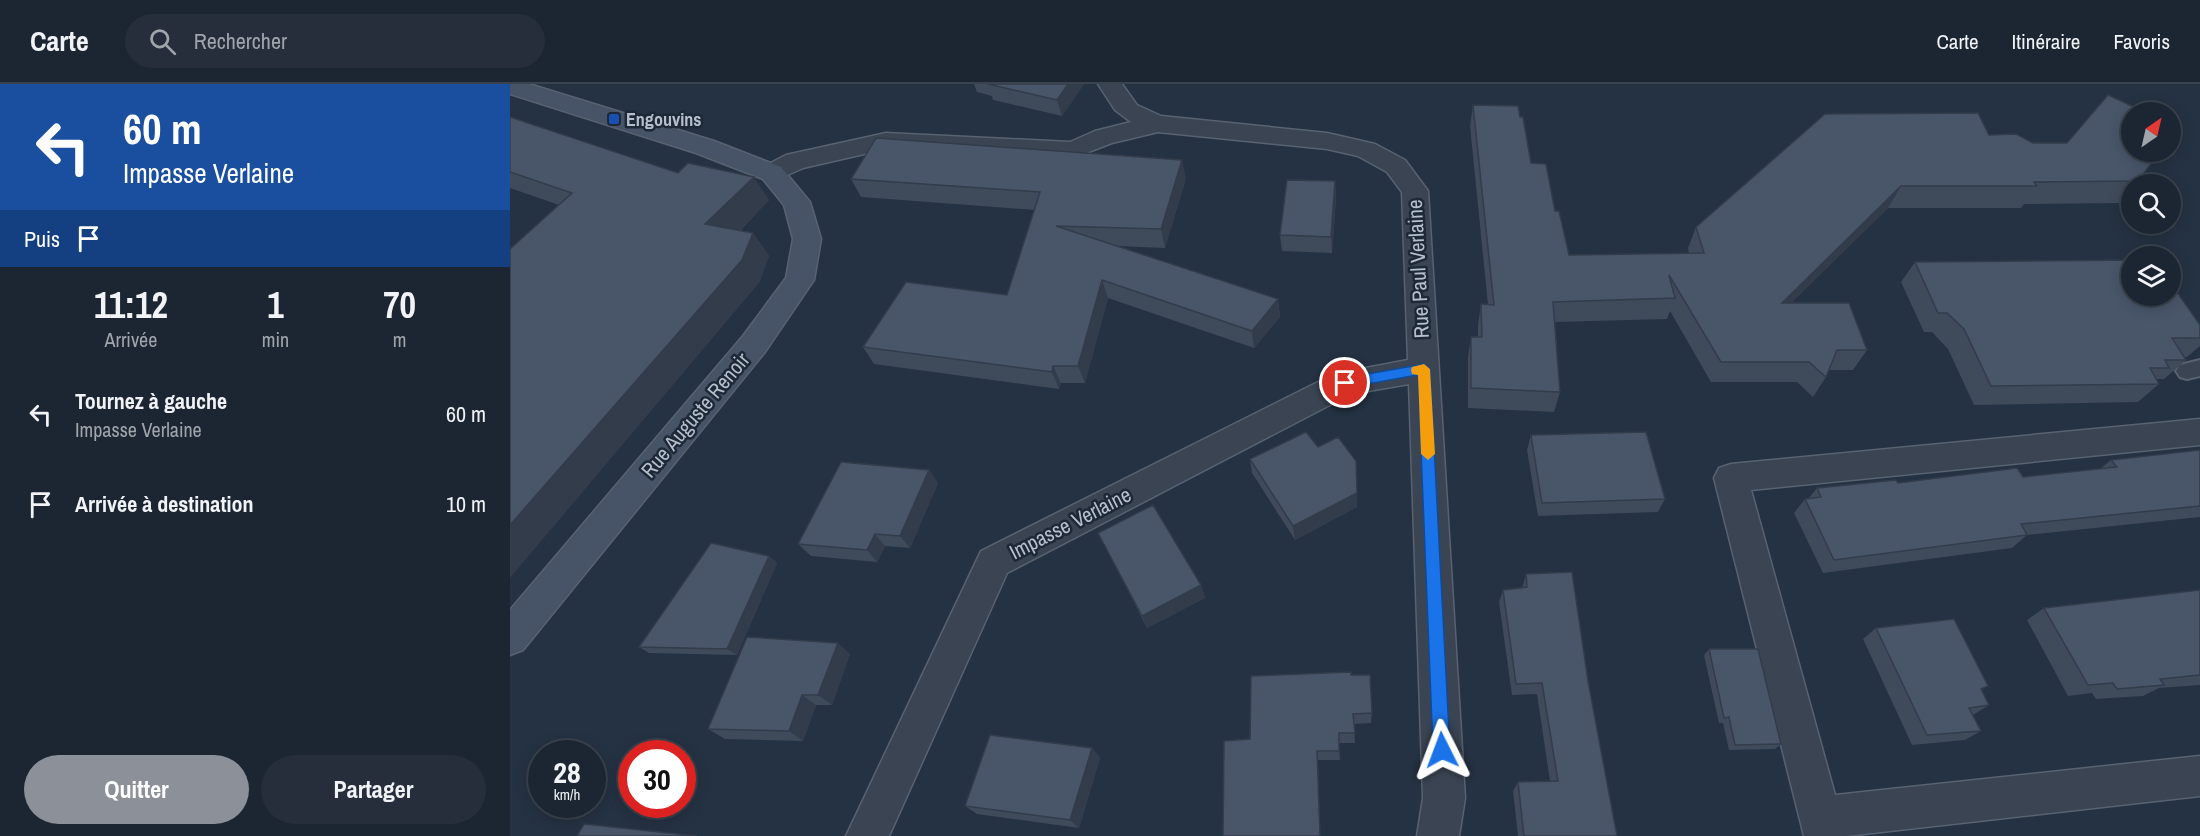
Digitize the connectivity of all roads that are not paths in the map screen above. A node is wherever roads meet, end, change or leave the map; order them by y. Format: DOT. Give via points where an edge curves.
graph roads {
  1 [pos="1110,84"];
  2 [pos="510,86"];
  3 [pos="1158,124"];
  4 [pos="772,173"];
  5 [pos="1424,369"];
  6 [pos="2200,432"];
  7 [pos="510,638"];
  8 [pos="2200,776"];
  9 [pos="1822,826"];
  10 [pos="867,836"];
  11 [pos="1438,836"];
  1 -- 3 [label="street" via="1117,101 1138,118"];
  2 -- 4 [label="main road" via="705,147"];
  3 -- 4 [label="street" via="1104,137 1073,150 886,141 795,161"];
  3 -- 5 [label="street, Rue Paul Verlaine" via="1327,141 1366,150 1396,165 1415,191"];
  4 -- 7 [label="main road, Rue Auguste Renoir" via="797,202 807,239 800,280 754,344"];
  5 -- 10 [label="street, Impasse Verlaine" via="1345,383 994,562"];
  5 -- 11 [label="street, Rue Paul Verlaine" via="1444,798"];
  6 -- 9 [label="street" via="1731,478"];
  8 -- 9 [label="street"];
}
